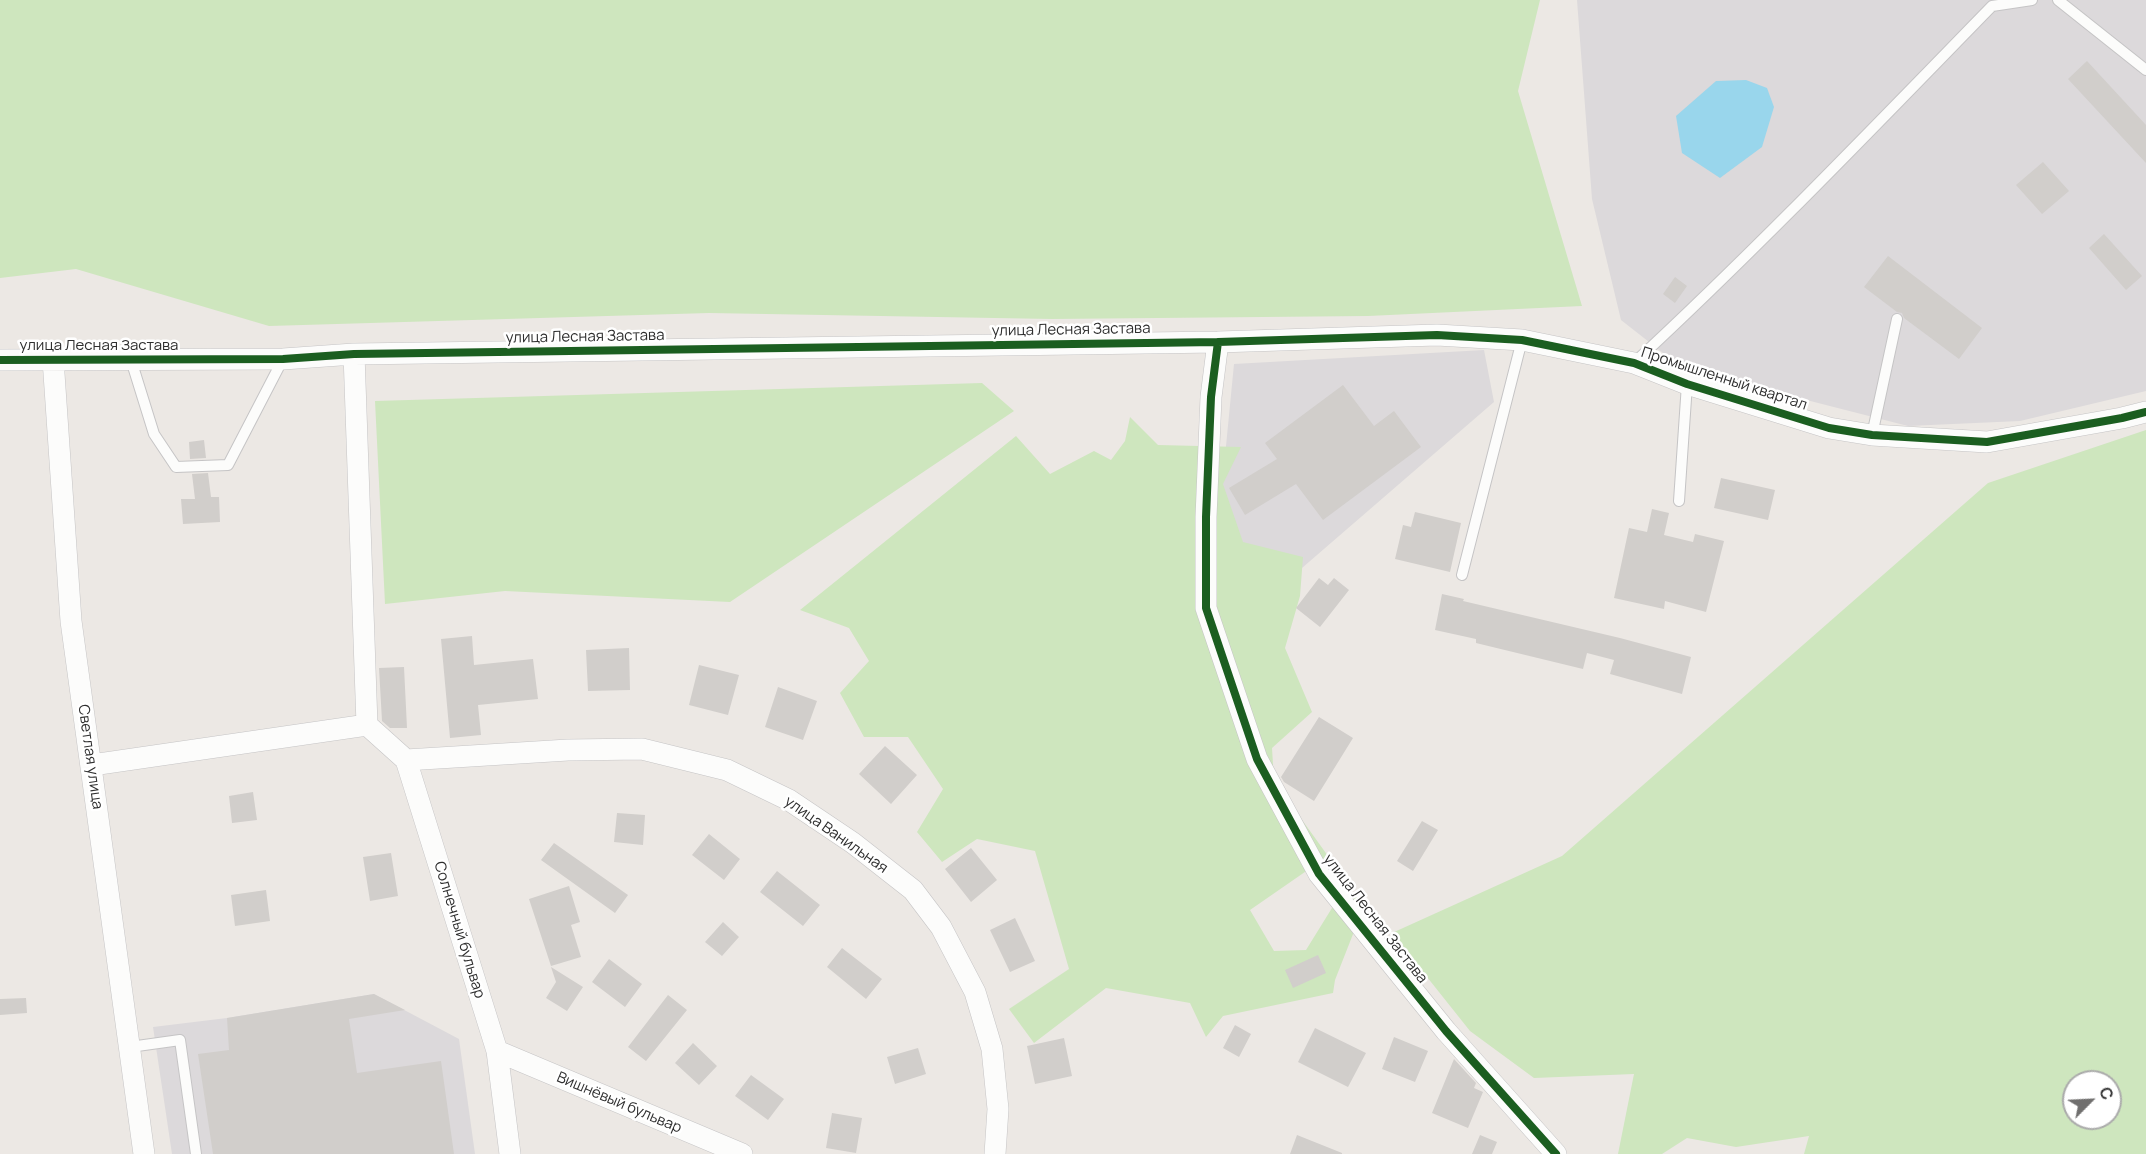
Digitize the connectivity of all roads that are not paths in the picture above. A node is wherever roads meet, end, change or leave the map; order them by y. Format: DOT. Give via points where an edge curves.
graph roads {
  1 [pos="2032,0"];
  2 [pos="2058,0"];
  3 [pos="1995,3"];
  4 [pos="2146,70"];
  5 [pos="1897,320"];
  6 [pos="1522,340"];
  7 [pos="1218,342"];
  8 [pos="354,354"];
  9 [pos="53,359"];
  10 [pos="283,359"];
  11 [pos="0,360"];
  12 [pos="131,360"];
  13 [pos="1634,363"];
  14 [pos="1687,384"];
  15 [pos="2146,412"];
  16 [pos="1872,435"];
  17 [pos="1678,501"];
  18 [pos="1462,575"];
  19 [pos="367,725"];
  20 [pos="406,760"];
  21 [pos="92,765"];
  22 [pos="130,1047"];
  23 [pos="497,1051"];
  24 [pos="144,1154"];
  25 [pos="196,1154"];
  26 [pos="510,1154"];
  27 [pos="742,1154"];
  28 [pos="995,1154"];
  29 [pos="1556,1154"];
  1 -- 3 [label="lane"];
  2 -- 4 [label="lane"];
  3 -- 13 [label="lane" via="1693,309"];
  5 -- 16 [label="lane"];
  6 -- 7 [label="street, Промышленный квартал" via="1437,335"];
  6 -- 13 [label="street, Промышленный квартал"];
  6 -- 18 [label="lane"];
  7 -- 8 [label="street, улица Лесная Застава"];
  7 -- 29 [label="street, улица Лесная Застава" via="1211,397 1206,608 1257,759 1319,874 1446,1030"];
  8 -- 10 [label="street, улица Лесная Застава"];
  8 -- 19 [label="street"];
  9 -- 11 [label="street, улица Лесная Застава"];
  9 -- 12 [label="street, улица Лесная Застава"];
  9 -- 21 [label="street, Светлая улица" via="71,621"];
  10 -- 12 [label="street, улица Лесная Застава"];
  10 -- 12 [label="lane" via="228,465 176,467 154,434"];
  13 -- 14 [label="street, Промышленный квартал"];
  14 -- 16 [label="street, Промышленный квартал" via="1829,428"];
  14 -- 17 [label="lane"];
  15 -- 16 [label="street, Промышленный квартал" via="1987,442"];
  19 -- 20 [label="street"];
  19 -- 21 [label="street"];
  20 -- 23 [label="street, Солнечный бульвар"];
  20 -- 28 [label="street, улица Ванильная" via="642,749 726,770 789,800 913,890 941,927 975,992 992,1049 998,1109"];
  21 -- 22 [label="street, Светлая улица"];
  22 -- 24 [label="street, Светлая улица"];
  22 -- 25 [label="lane" via="180,1040"];
  23 -- 26 [label="street, Солнечный бульвар"];
  23 -- 27 [label="street, Вишнёвый бульвар"];
}
